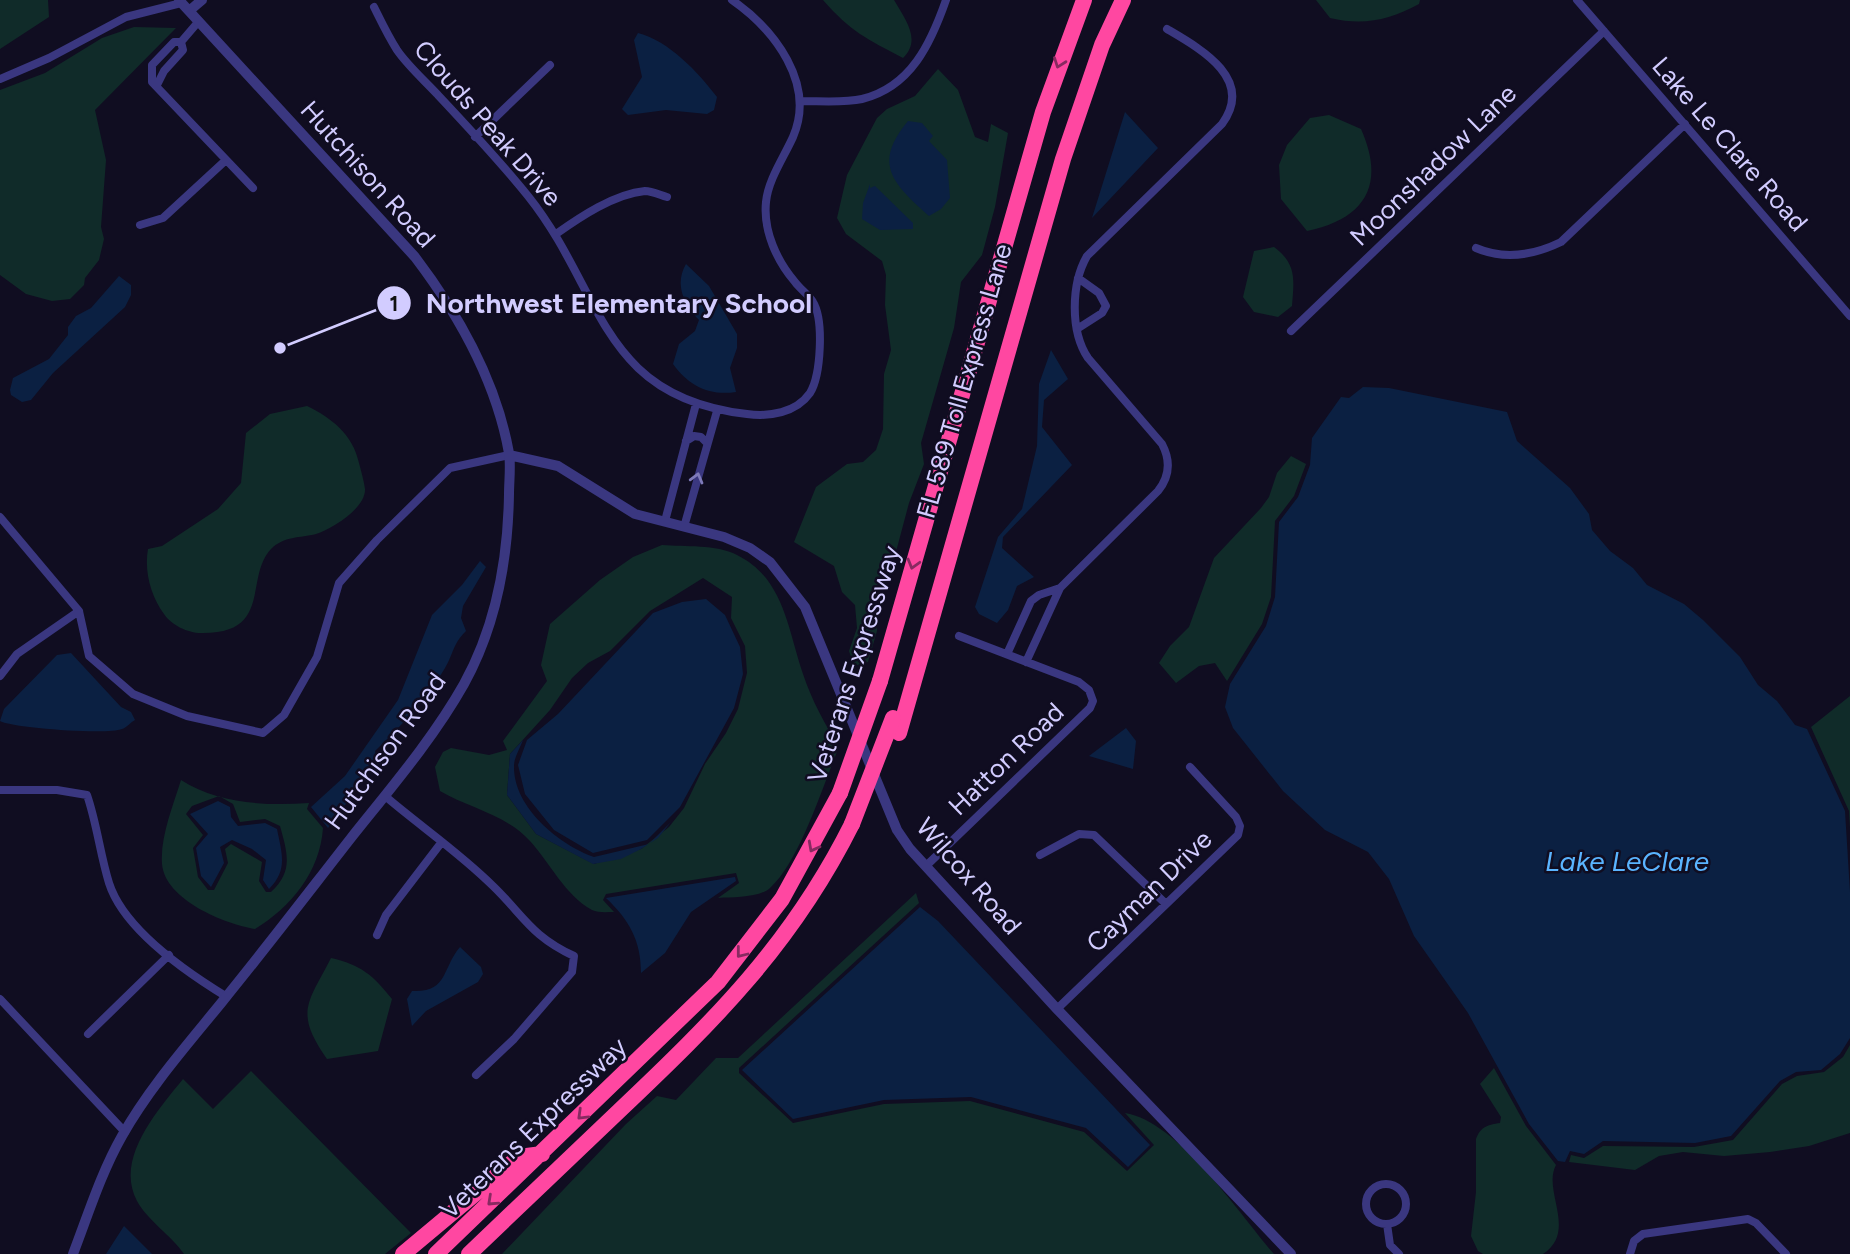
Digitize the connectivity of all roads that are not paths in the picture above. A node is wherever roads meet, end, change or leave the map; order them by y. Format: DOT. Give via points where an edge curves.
graph roads {
  1 [pos="202,0"];
  2 [pos="732,0"];
  3 [pos="946,0"];
  4 [pos="1084,0"];
  5 [pos="1112,0"];
  6 [pos="1123,0"];
  7 [pos="1577,0"];
  8 [pos="183,5"];
  9 [pos="374,7"];
  10 [pos="199,21"];
  11 [pos="1167,29"];
  12 [pos="1604,31"];
  13 [pos="181,42"];
  14 [pos="167,49"];
  15 [pos="177,58"];
  16 [pos="550,65"];
  17 [pos="0,79"];
  18 [pos="157,85"];
  19 [pos="802,101"];
  20 [pos="1685,124"];
  21 [pos="475,137"];
  22 [pos="226,159"];
  23 [pos="253,188"];
  24 [pos="667,197"];
  25 [pos="140,225"];
  26 [pos="556,234"];
  27 [pos="1476,248"];
  28 [pos="1078,278"];
  29 [pos="1850,316"];
  30 [pos="1077,329"];
  31 [pos="1291,331"];
  32 [pos="696,404"];
  33 [pos="717,411"];
  34 [pos="686,442"];
  35 [pos="706,443"];
  36 [pos="509,455"];
  37 [pos="0,517"];
  38 [pos="665,521"];
  39 [pos="684,527"];
  40 [pos="1059,588"];
  41 [pos="79,611"];
  42 [pos="1023,617"];
  43 [pos="1041,626"];
  44 [pos="959,636"];
  45 [pos="1007,654"];
  46 [pos="1026,662"];
  47 [pos="0,676"];
  48 [pos="897,726"];
  49 [pos="1189,767"];
  50 [pos="0,790"];
  51 [pos="385,796"];
  52 [pos="854,830"];
  53 [pos="441,843"];
  54 [pos="1040,855"];
  55 [pos="927,865"];
  56 [pos="1166,904"];
  57 [pos="377,935"];
  58 [pos="169,955"];
  59 [pos="227,996"];
  60 [pos="0,999"];
  61 [pos="1057,1009"];
  62 [pos="88,1034"];
  63 [pos="475,1074"];
  64 [pos="125,1132"];
  65 [pos="542,1154"];
  66 [pos="1387,1224"];
  67 [pos="74,1254"];
  68 [pos="403,1254"];
  69 [pos="436,1254"];
  70 [pos="469,1254"];
  71 [pos="482,1254"];
  72 [pos="1291,1254"];
  73 [pos="1399,1254"];
  74 [pos="1630,1254"];
  75 [pos="1786,1254"];
  1 -- 8 [label="street"];
  2 -- 19 [label="street, Clouds Peak Drive" via="766,30 793,69"];
  3 -- 19 [label="street" via="934,36 915,66 890,88 861,99"];
  4 -- 65 [label="highway, Veterans Expressway, one-way, bridge" via="1042,112 880,681 840,793 799,871 741,954 694,1008"];
  5 -- 48 [label="highway, FL 589 Toll Express Lane" via="1069,104"];
  6 -- 48 [label="highway" via="1093,68 1062,159"];
  7 -- 12 [label="street, Lake Le Clare Road"];
  8 -- 10 [label="street, Hutchison Road"];
  8 -- 17 [label="street" via="126,16"];
  9 -- 21 [label="street, Clouds Peak Drive" via="398,52"];
  10 -- 13 [label="street"];
  10 -- 36 [label="street, Hutchison Road" via="415,257 446,298 485,374"];
  11 -- 28 [label="street" via="1202,50 1223,70 1232,89 1230,110 1222,124 1092,250"];
  12 -- 20 [label="street, Lake Le Clare Road"];
  12 -- 31 [label="street, Moonshadow Lane"];
  13 -- 14 [label="street"];
  13 -- 15 [label="street" via="183,50"];
  14 -- 15 [label="street"];
  14 -- 18 [label="street" via="152,65 152,82"];
  15 -- 18 [label="street"];
  16 -- 21 [label="street"];
  18 -- 22 [label="street"];
  19 -- 33 [label="street, Clouds Peak Drive" via="794,135 766,202 779,263 814,303 820,333 818,368 810,393 790,411 762,416"];
  20 -- 27 [label="street" via="1561,242 1541,252 1517,254 1491,255"];
  20 -- 29 [label="street, Lake Le Clare Road"];
  21 -- 26 [label="street, Clouds Peak Drive"];
  22 -- 23 [label="street"];
  22 -- 25 [label="street" via="163,218"];
  24 -- 26 [label="street" via="647,191 614,201"];
  26 -- 32 [label="street, Clouds Peak Drive" via="614,343 647,376 681,400"];
  28 -- 30 [label="street"];
  28 -- 30 [label="street" via="1100,293 1106,306"];
  30 -- 40 [label="street" via="1088,358 1162,444 1169,465 1158,491"];
  32 -- 33 [label="street, Clouds Peak Drive"];
  32 -- 34 [label="street"];
  33 -- 35 [label="street"];
  34 -- 35 [label="street" via="694,436"];
  34 -- 38 [label="street"];
  39 -- 35 [label="street, one-way"];
  36 -- 38 [label="street, Wilcox Road" via="558,466 635,514"];
  36 -- 41 [label="street" via="450,468 377,540 340,583 317,657 284,715 262,733 187,716 133,694 89,656"];
  36 -- 51 [label="street, Hutchison Road" via="506,551 482,645 443,718"];
  37 -- 41 [label="street"];
  38 -- 39 [label="street, Wilcox Road"];
  39 -- 55 [label="street, Wilcox Road" via="750,548 786,578 805,607 897,830"];
  40 -- 42 [label="street" via="1034,598"];
  40 -- 43 [label="street"];
  41 -- 47 [label="street" via="17,654"];
  42 -- 43 [label="street"];
  42 -- 45 [label="street"];
  43 -- 46 [label="street"];
  44 -- 45 [label="street, Hatton Road"];
  45 -- 46 [label="street, Hatton Road"];
  46 -- 55 [label="street, Hatton Road" via="1085,686 1093,695 1090,708"];
  48 -- 52 [label="highway"];
  49 -- 56 [label="street, Cayman Drive" via="1240,826 1238,835"];
  50 -- 58 [label="street" via="88,795 109,885 125,915"];
  51 -- 53 [label="street"];
  51 -- 59 [label="street, Hutchison Road"];
  52 -- 70 [label="highway" via="803,910 749,982 708,1027"];
  52 -- 71 [label="highway" via="800,932 757,988 717,1032"];
  53 -- 57 [label="street" via="386,915"];
  53 -- 63 [label="street" via="493,886 527,926 574,956 572,972 514,1039"];
  54 -- 56 [label="street" via="1079,834 1094,835"];
  55 -- 61 [label="street, Wilcox Road"];
  56 -- 61 [label="street, Cayman Drive"];
  58 -- 59 [label="street"];
  58 -- 62 [label="street"];
  59 -- 64 [label="street, Hutchison Road" via="183,1048"];
  60 -- 64 [label="street"];
  61 -- 72 [label="street, Wilcox Road"];
  64 -- 67 [label="street, Hutchison Road"];
  65 -- 68 [label="highway" via="519,1157"];
  65 -- 69 [label="highway, Veterans Expressway, one-way"];
  66 -- 66 [label="street" via="1399,1220 1406,1202 1400,1190 1388,1184 1376,1187 1366,1203 1370,1216"];
  66 -- 73 [label="street" via="1390,1245"];
  74 -- 75 [label="street" via="1634,1241 1643,1234 1748,1219"];
}
